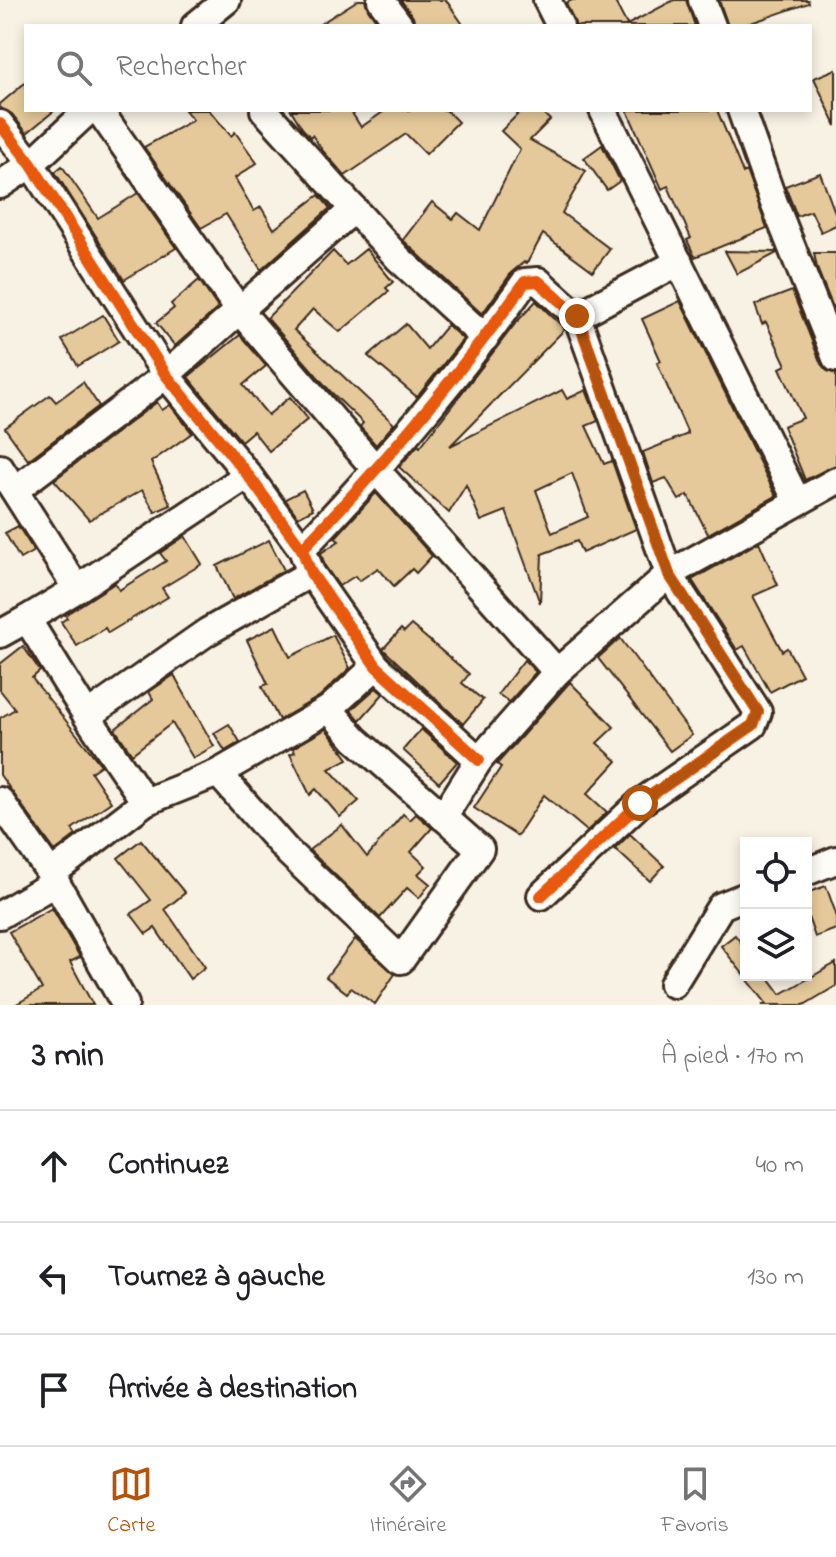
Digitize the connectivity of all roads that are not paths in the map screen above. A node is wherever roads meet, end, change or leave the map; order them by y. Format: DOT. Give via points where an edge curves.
graph roads {
  1 [pos="227,0"];
  2 [pos="381,0"];
  3 [pos="547,0"];
  4 [pos="702,0"];
  5 [pos="197,24"];
  6 [pos="399,24"];
  7 [pos="559,24"];
  8 [pos="711,24"];
  9 [pos="87,112"];
  10 [pos="100,112"];
  11 [pos="266,112"];
  12 [pos="604,112"];
  13 [pos="742,112"];
  14 [pos="0,124"];
  15 [pos="31,164"];
  16 [pos="0,185"];
  17 [pos="354,209"];
  18 [pos="679,262"];
  19 [pos="239,310"];
  20 [pos="577,316"];
  21 [pos="485,338"];
  22 [pos="836,358"];
  23 [pos="166,375"];
  24 [pos="0,468"];
  25 [pos="377,471"];
  26 [pos="248,475"];
  27 [pos="836,481"];
  28 [pos="15,490"];
  29 [pos="797,501"];
  30 [pos="307,561"];
  31 [pos="669,574"];
  32 [pos="77,589"];
  33 [pos="27,619"];
  34 [pos="1,631"];
  35 [pos="376,666"];
  36 [pos="557,672"];
  37 [pos="329,709"];
  38 [pos="87,716"];
  39 [pos="479,760"];
  40 [pos="218,773"];
  41 [pos="0,801"];
  42 [pos="145,802"];
  43 [pos="443,817"];
  44 [pos="836,860"];
  45 [pos="812,870"];
  46 [pos="54,878"];
  47 [pos="541,896"];
  48 [pos="740,898"];
  49 [pos="0,915"];
  50 [pos="673,984"];
  51 [pos="125,1004"];
  1 -- 5 [label="street"];
  2 -- 6 [label="street"];
  3 -- 7 [label="street"];
  4 -- 8 [label="street"];
  9 -- 15 [label="street"];
  10 -- 19 [label="street"];
  11 -- 17 [label="street"];
  12 -- 18 [label="street"];
  13 -- 22 [label="street"];
  14 -- 15 [label="street"];
  15 -- 16 [label="street"];
  15 -- 23 [label="street"];
  17 -- 19 [label="street"];
  17 -- 21 [label="street" via="399,259"];
  18 -- 20 [label="street"];
  18 -- 29 [label="street"];
  19 -- 23 [label="street"];
  19 -- 25 [label="street"];
  20 -- 21 [label="street" via="531,280"];
  20 -- 31 [label="street"];
  21 -- 25 [label="street"];
  23 -- 26 [label="street"];
  23 -- 28 [label="street"];
  24 -- 28 [label="street"];
  25 -- 30 [label="street"];
  25 -- 36 [label="street"];
  26 -- 30 [label="street"];
  26 -- 32 [label="street"];
  27 -- 29 [label="street"];
  28 -- 32 [label="street"];
  29 -- 31 [label="street"];
  30 -- 35 [label="street"];
  30 -- 38 [label="street"];
  31 -- 36 [label="street"];
  31 -- 47 [label="street" via="750,695 758,712 753,725 640,803"];
  32 -- 33 [label="street"];
  33 -- 34 [label="street"];
  33 -- 38 [label="street"];
  35 -- 37 [label="street"];
  35 -- 39 [label="street"];
  36 -- 39 [label="street"];
  37 -- 40 [label="street"];
  37 -- 43 [label="street"];
  38 -- 42 [label="street"];
  39 -- 43 [label="street"];
  40 -- 42 [label="street"];
  40 -- 43 [label="street" via="287,851 401,960 480,849"];
  41 -- 46 [label="street"];
  42 -- 46 [label="street"];
  44 -- 45 [label="street"];
  46 -- 49 [label="street"];
  46 -- 51 [label="street"];
  48 -- 50 [label="street" via="721,906"];
}
